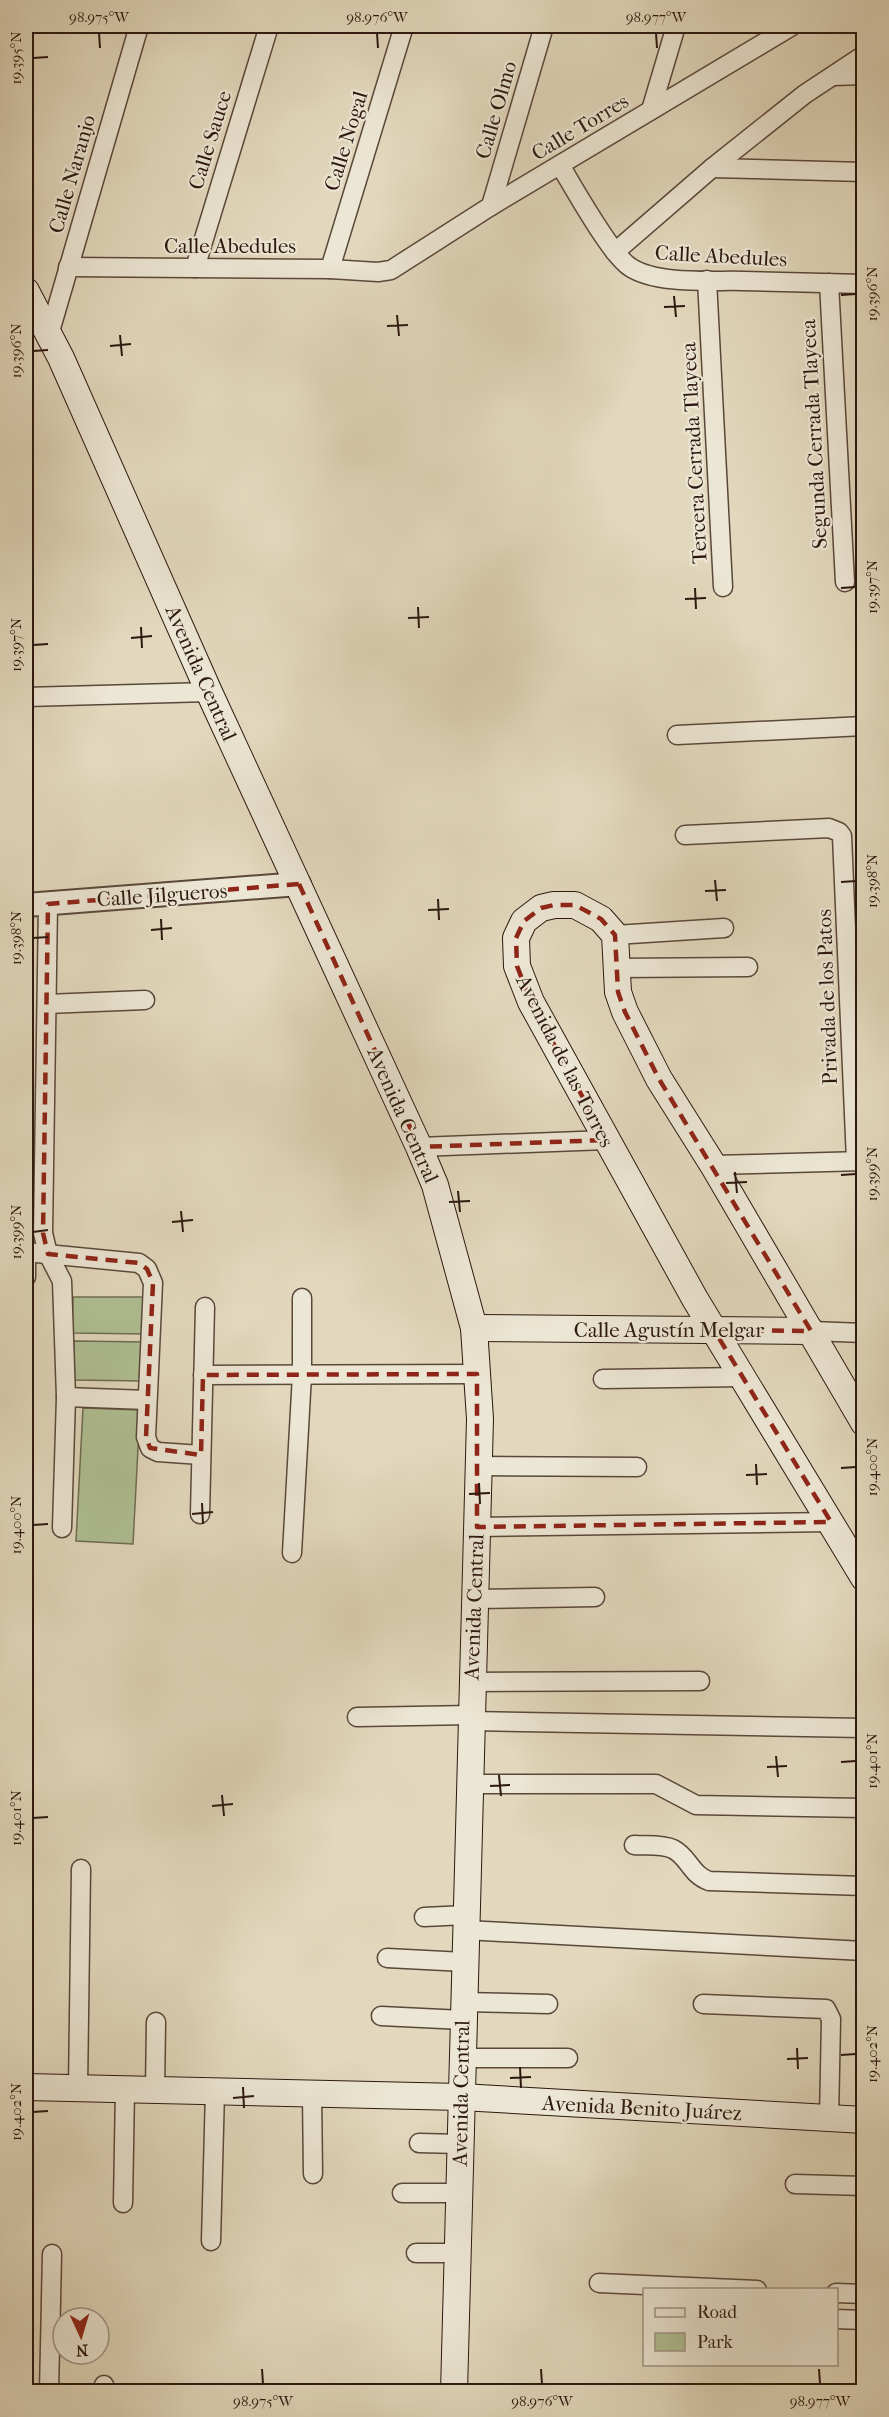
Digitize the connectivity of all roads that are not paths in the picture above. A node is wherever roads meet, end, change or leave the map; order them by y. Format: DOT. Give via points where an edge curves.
graph roads {
  1 [pos="139,26"];
  2 [pos="268,26"];
  3 [pos="404,26"];
  4 [pos="544,26"];
  5 [pos="676,26"];
  6 [pos="792,26"];
  7 [pos="767,34"];
  8 [pos="864,55"];
  9 [pos="864,75"];
  10 [pos="832,76"];
  11 [pos="651,110"];
  12 [pos="560,165"];
  13 [pos="711,168"];
  14 [pos="864,172"];
  15 [pos="491,206"];
  16 [pos="615,252"];
  17 [pos="68,267"];
  18 [pos="195,268"];
  19 [pos="330,269"];
  20 [pos="392,270"];
  21 [pos="707,280"];
  22 [pos="829,283"];
  23 [pos="864,284"];
  24 [pos="26,291"];
  25 [pos="49,335"];
  26 [pos="844,582"];
  27 [pos="723,587"];
  28 [pos="209,692"];
  29 [pos="26,698"];
  30 [pos="864,726"];
  31 [pos="677,735"];
  32 [pos="685,835"];
  33 [pos="298,884"];
  34 [pos="48,904"];
  35 [pos="26,905"];
  36 [pos="724,928"];
  37 [pos="615,935"];
  38 [pos="748,967"];
  39 [pos="617,968"];
  40 [pos="145,1000"];
  41 [pos="47,1004"];
  42 [pos="606,1140"];
  43 [pos="419,1147"];
  44 [pos="860,1161"];
  45 [pos="713,1165"];
  46 [pos="26,1252"];
  47 [pos="48,1254"];
  48 [pos="26,1277"];
  49 [pos="302,1298"];
  50 [pos="205,1307"];
  51 [pos="474,1328"];
  52 [pos="714,1330"];
  53 [pos="811,1331"];
  54 [pos="864,1334"];
  55 [pos="477,1374"];
  56 [pos="203,1375"];
  57 [pos="302,1375"];
  58 [pos="743,1377"];
  59 [pos="603,1379"];
  60 [pos="66,1397"];
  61 [pos="147,1400"];
  62 [pos="864,1423"];
  63 [pos="201,1455"];
  64 [pos="478,1466"];
  65 [pos="637,1467"];
  66 [pos="200,1514"];
  67 [pos="831,1522"];
  68 [pos="477,1527"];
  69 [pos="62,1528"];
  70 [pos="292,1552"];
  71 [pos="864,1578"];
  72 [pos="595,1597"];
  73 [pos="475,1599"];
  74 [pos="700,1681"];
  75 [pos="472,1682"];
  76 [pos="357,1717"];
  77 [pos="471,1718"];
  78 [pos="864,1728"];
  79 [pos="469,1784"];
  80 [pos="864,1808"];
  81 [pos="634,1845"];
  82 [pos="81,1869"];
  83 [pos="864,1886"];
  84 [pos="424,1917"];
  85 [pos="465,1923"];
  86 [pos="864,1951"];
  87 [pos="387,1958"];
  88 [pos="464,1962"];
  89 [pos="548,2004"];
  90 [pos="703,2004"];
  91 [pos="463,2011"];
  92 [pos="381,2016"];
  93 [pos="156,2022"];
  94 [pos="462,2058"];
  95 [pos="568,2058"];
  96 [pos="26,2087"];
  97 [pos="78,2088"];
  98 [pos="125,2089"];
  99 [pos="155,2090"];
  100 [pos="214,2091"];
  101 [pos="312,2094"];
  102 [pos="460,2097"];
  103 [pos="829,2119"];
  104 [pos="864,2120"];
  105 [pos="419,2143"];
  106 [pos="460,2144"];
  107 [pos="313,2174"];
  108 [pos="795,2184"];
  109 [pos="864,2186"];
  110 [pos="402,2193"];
  111 [pos="459,2193"];
  112 [pos="123,2203"];
  113 [pos="211,2241"];
  114 [pos="416,2253"];
  115 [pos="459,2253"];
  116 [pos="52,2254"];
  117 [pos="599,2283"];
  118 [pos="731,2288"];
  119 [pos="838,2293"];
  120 [pos="864,2294"];
  121 [pos="838,2319"];
  122 [pos="864,2320"];
  123 [pos="49,2391"];
  124 [pos="454,2391"];
  1 -- 17 [label="street, Calle Naranjo"];
  2 -- 18 [label="street, Calle Sauce"];
  3 -- 19 [label="street, Calle Nogal"];
  4 -- 15 [label="street, Calle Olmo"];
  5 -- 11 [label="street"];
  6 -- 7 [label="street, Calle Torres"];
  7 -- 11 [label="street, Calle Torres"];
  8 -- 10 [label="street"];
  9 -- 10 [label="street"];
  10 -- 13 [label="street"];
  11 -- 12 [label="street, Calle Torres"];
  12 -- 15 [label="street, Calle Torres"];
  12 -- 16 [label="street, Calle Abedules"];
  13 -- 14 [label="street"];
  13 -- 16 [label="street"];
  15 -- 20 [label="street, Calle Torres"];
  16 -- 21 [label="street, Calle Abedules" via="641,273"];
  17 -- 18 [label="street, Calle Abedules"];
  17 -- 25 [label="street, Calle Naranjo"];
  18 -- 19 [label="street, Calle Abedules"];
  19 -- 20 [label="street, Calle Abedules"];
  21 -- 22 [label="street, Calle Abedules"];
  21 -- 27 [label="street, Tercera Cerrada Tlayeca"];
  22 -- 23 [label="street, Calle Abedules"];
  22 -- 26 [label="street, Segunda Cerrada Tlayeca"];
  24 -- 25 [label="main road, Avenida Central"];
  25 -- 28 [label="main road, Avenida Central"];
  28 -- 29 [label="street"];
  28 -- 33 [label="main road, Avenida Central"];
  30 -- 31 [label="street"];
  32 -- 44 [label="street, Privada de los Patos" via="829,828 839,832 843,842"];
  33 -- 34 [label="street, Calle Jilgueros"];
  33 -- 43 [label="main road, Avenida Central"];
  34 -- 35 [label="street, Calle Jilgueros"];
  34 -- 41 [label="street"];
  36 -- 37 [label="street"];
  37 -- 39 [label="main road"];
  37 -- 42 [label="main road, Avenida de las Torres" via="601,919 575,905 554,905 541,908 524,921 516,938 517,966 531,1002"];
  38 -- 39 [label="street"];
  39 -- 45 [label="main road" via="618,992 625,1012 659,1079"];
  40 -- 41 [label="street"];
  41 -- 47 [label="street" via="44,1233"];
  42 -- 43 [label="street"];
  42 -- 52 [label="main road, Avenida de las Torres"];
  43 -- 51 [label="main road, Avenida Central" via="435,1185"];
  44 -- 45 [label="street"];
  45 -- 53 [label="main road"];
  46 -- 47 [label="street"];
  46 -- 48 [label="street"];
  47 -- 60 [label="street" via="62,1281"];
  47 -- 61 [label="street" via="139,1263 147,1269 153,1283"];
  49 -- 57 [label="street"];
  50 -- 56 [label="street"];
  51 -- 52 [label="main road, Calle Agustín Melgar"];
  51 -- 55 [label="main road, Avenida Central"];
  52 -- 53 [label="main road, Calle Agustín Melgar"];
  52 -- 58 [label="main road, Avenida de las Torres"];
  53 -- 54 [label="street, Calle Agustín Melgar"];
  53 -- 62 [label="main road"];
  55 -- 57 [label="street"];
  55 -- 64 [label="main road, Avenida Central"];
  56 -- 57 [label="street"];
  56 -- 63 [label="street"];
  57 -- 70 [label="street"];
  58 -- 59 [label="street"];
  58 -- 67 [label="main road, Avenida de las Torres"];
  60 -- 61 [label="street"];
  60 -- 69 [label="street"];
  61 -- 63 [label="street" via="146,1437 150,1448"];
  63 -- 66 [label="street"];
  64 -- 65 [label="street"];
  64 -- 68 [label="main road, Avenida Central"];
  67 -- 68 [label="street"];
  67 -- 71 [label="main road, Avenida de las Torres"];
  68 -- 73 [label="main road, Avenida Central"];
  72 -- 73 [label="street"];
  73 -- 75 [label="main road, Avenida Central"];
  74 -- 75 [label="street"];
  75 -- 77 [label="main road, Avenida Central"];
  76 -- 77 [label="street"];
  77 -- 78 [label="street"];
  77 -- 79 [label="main road, Avenida Central"];
  79 -- 80 [label="street" via="656,1784 696,1804"];
  79 -- 85 [label="main road, Avenida Central"];
  81 -- 83 [label="street" via="670,1848 679,1853 697,1877 708,1881"];
  82 -- 97 [label="street"];
  84 -- 85 [label="street"];
  85 -- 86 [label="street"];
  85 -- 88 [label="main road, Avenida Central"];
  87 -- 88 [label="street"];
  88 -- 91 [label="main road, Avenida Central"];
  89 -- 91 [label="street"];
  90 -- 103 [label="street" via="826,2009 831,2019"];
  91 -- 92 [label="street"];
  91 -- 94 [label="main road, Avenida Central"];
  93 -- 99 [label="street"];
  94 -- 95 [label="street"];
  94 -- 102 [label="main road, Avenida Central"];
  96 -- 97 [label="main road, Avenida Benito Juárez"];
  97 -- 98 [label="main road, Avenida Benito Juárez"];
  98 -- 99 [label="main road, Avenida Benito Juárez"];
  98 -- 112 [label="street"];
  99 -- 100 [label="main road, Avenida Benito Juárez"];
  100 -- 101 [label="main road, Avenida Benito Juárez"];
  100 -- 113 [label="street"];
  101 -- 102 [label="main road, Avenida Benito Juárez"];
  101 -- 107 [label="street"];
  102 -- 103 [label="main road, Avenida Benito Juárez"];
  102 -- 106 [label="main road, Avenida Central"];
  103 -- 104 [label="main road, Avenida Benito Juárez"];
  105 -- 106 [label="street"];
  106 -- 111 [label="main road, Avenida Central"];
  108 -- 109 [label="street"];
  110 -- 111 [label="street"];
  111 -- 115 [label="main road, Avenida Central"];
  114 -- 115 [label="street"];
  115 -- 124 [label="main road, Avenida Central"];
  116 -- 123 [label="street"];
  117 -- 118 [label="street"];
  119 -- 120 [label="street"];
  121 -- 122 [label="street"];
}
